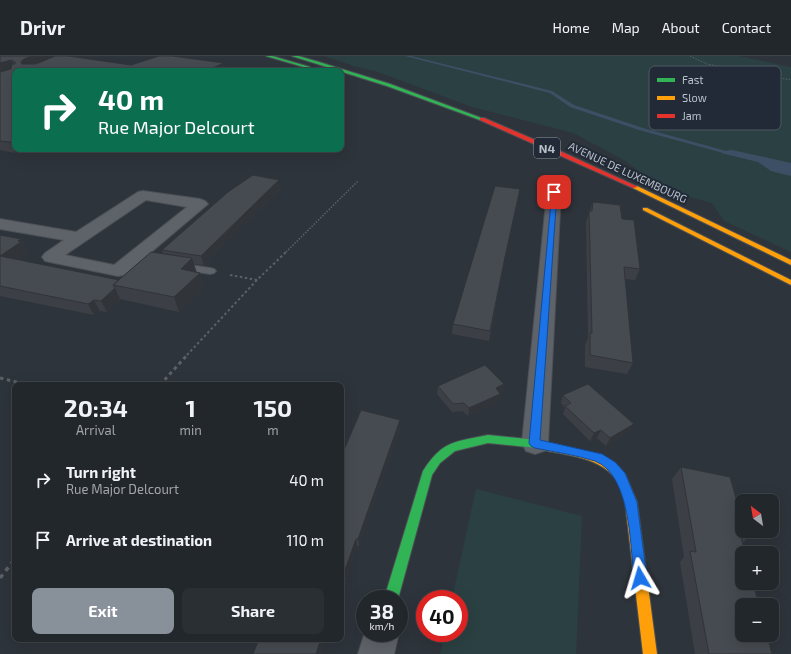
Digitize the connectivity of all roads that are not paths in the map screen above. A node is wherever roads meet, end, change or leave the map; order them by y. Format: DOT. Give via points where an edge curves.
graph roads {
  1 [pos="268,56"];
  2 [pos="294,56"];
  3 [pos="309,68"];
  4 [pos="332,68"];
  5 [pos="344,72"];
  6 [pos="344,79"];
  7 [pos="390,95"];
  8 [pos="554,192"];
  9 [pos="639,207"];
  10 [pos="0,224"];
  11 [pos="79,237"];
  12 [pos="791,263"];
  13 [pos="164,264"];
  14 [pos="210,271"];
  15 [pos="791,283"];
  16 [pos="535,443"];
  17 [pos="394,590"];
  18 [pos="379,642"];
  19 [pos="376,654"];
  20 [pos="650,654"];
  1 -- 3 [label="main road"];
  2 -- 4 [label="main road, AVENUE DE LUXEMBOURG / N4"];
  5 -- 12 [label="main road, AVENUE DE LUXEMBOURG / N4" via="475,117 583,163"];
  6 -- 7 [label="main road"];
  8 -- 16 [label="street"];
  9 -- 15 [label="main road"];
  10 -- 11 [label="street"];
  11 -- 11 [label="street" via="143,194 200,204 141,260 118,271 51,257"];
  13 -- 14 [label="lane"];
  16 -- 17 [label="main road" via="488,438 452,447 436,460 427,474"];
  16 -- 20 [label="main road" via="598,458 611,466 621,477 631,502"];
  18 -- 19 [label="street"];
}
